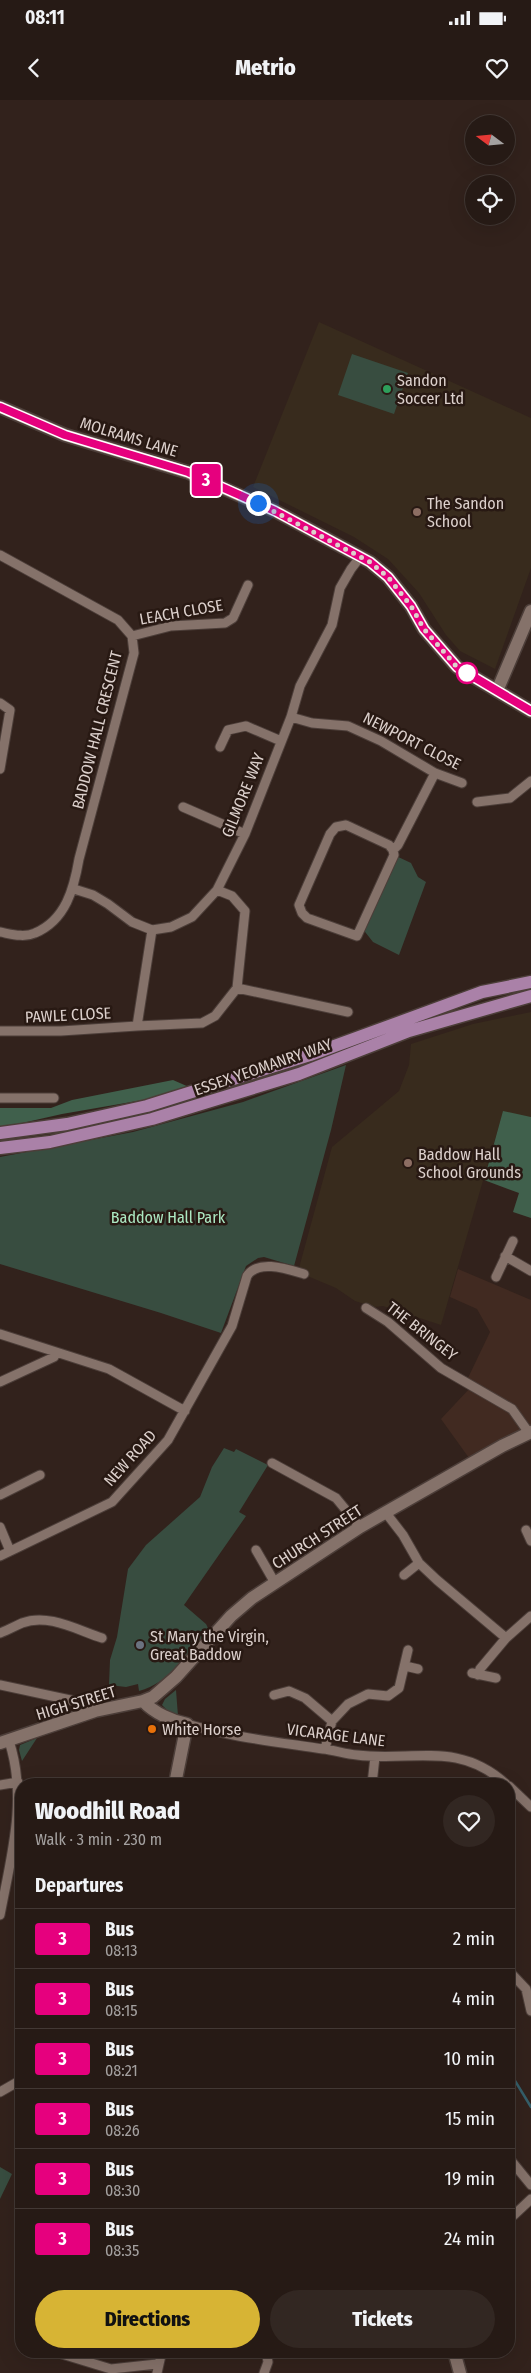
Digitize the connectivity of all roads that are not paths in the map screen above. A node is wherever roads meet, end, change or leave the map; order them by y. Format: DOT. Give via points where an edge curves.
graph roads {
  1 [pos="0,407"];
  2 [pos="0,555"];
  3 [pos="361,556"];
  4 [pos="250,589"];
  5 [pos="531,611"];
  6 [pos="132,636"];
  7 [pos="497,691"];
  8 [pos="0,704"];
  9 [pos="531,711"];
  10 [pos="291,717"];
  11 [pos="281,741"];
  12 [pos="220,747"];
  13 [pos="0,769"];
  14 [pos="435,773"];
  15 [pos="531,781"];
  16 [pos="462,783"];
  17 [pos="477,802"];
  18 [pos="187,811"];
  19 [pos="246,834"];
  20 [pos="393,850"];
  21 [pos="74,889"];
  22 [pos="217,890"];
  23 [pos="152,930"];
  24 [pos="0,932"];
  25 [pos="531,982"];
  26 [pos="237,988"];
  27 [pos="531,996"];
  28 [pos="348,1012"];
  29 [pos="136,1026"];
  30 [pos="0,1031"];
  31 [pos="0,1098"];
  32 [pos="54,1098"];
  33 [pos="0,1133"];
  34 [pos="0,1148"];
  35 [pos="513,1241"];
  36 [pos="505,1256"];
  37 [pos="531,1271"];
  38 [pos="304,1274"];
  39 [pos="496,1277"];
  40 [pos="366,1308"];
  41 [pos="0,1334"];
  42 [pos="56,1353"];
  43 [pos="0,1382"];
  44 [pos="185,1412"];
  45 [pos="530,1432"];
  46 [pos="272,1462"];
  47 [pos="40,1475"];
  48 [pos="0,1495"];
  49 [pos="386,1513"];
  50 [pos="0,1527"];
  51 [pos="360,1527"];
  52 [pos="526,1530"];
  53 [pos="531,1541"];
  54 [pos="256,1550"];
  55 [pos="10,1551"];
  56 [pos="0,1556"];
  57 [pos="420,1562"];
  58 [pos="404,1575"];
  59 [pos="275,1583"];
  60 [pos="531,1616"];
  61 [pos="0,1633"];
  62 [pos="102,1638"];
  63 [pos="506,1638"];
  64 [pos="408,1650"];
  65 [pos="405,1666"];
  66 [pos="418,1669"];
  67 [pos="496,1678"];
  68 [pos="0,1685"];
  69 [pos="274,1695"];
  70 [pos="144,1701"];
  71 [pos="95,1711"];
  72 [pos="332,1721"];
  73 [pos="187,1724"];
  74 [pos="4,1742"];
  75 [pos="325,1749"];
  76 [pos="375,1757"];
  77 [pos="18,1778"];
  78 [pos="176,1778"];
  79 [pos="373,1778"];
  80 [pos="497,1778"];
  81 [pos="15,1782"];
  82 [pos="0,1785"];
  83 [pos="515,1792"];
  84 [pos="531,1807"];
  85 [pos="15,1857"];
  86 [pos="0,1915"];
  87 [pos="515,1977"];
  88 [pos="531,2011"];
  89 [pos="15,2083"];
  90 [pos="0,2092"];
  91 [pos="515,2166"];
  92 [pos="531,2186"];
  93 [pos="531,2199"];
  94 [pos="515,2215"];
  95 [pos="75,2358"];
  96 [pos="267,2358"];
  97 [pos="456,2358"];
  98 [pos="157,2369"];
  99 [pos="264,2373"];
  100 [pos="460,2373"];
  1 -- 3 [label="street, MOLRAMS LANE" via="65,435 188,472 275,511"];
  2 -- 6 [label="street, BADDOW HALL CRESCENT" via="118,620"];
  3 -- 7 [label="street, MOLRAMS LANE" via="388,577 424,629 457,667"];
  3 -- 10 [label="street, GILMORE WAY" via="340,588 332,625 300,686"];
  4 -- 6 [label="street, LEACH CLOSE" via="233,618 225,623 171,626"];
  5 -- 7 [label="street"];
  6 -- 21 [label="street, BADDOW HALL CRESCENT" via="134,653 79,858"];
  7 -- 9 [label="street, MOLRAMS LANE"];
  8 -- 13 [label="street" via="10,710"];
  10 -- 11 [label="street, GILMORE WAY"];
  10 -- 14 [label="street, NEWPORT CLOSE" via="312,723 348,726"];
  11 -- 12 [label="street" via="246,726 228,730"];
  11 -- 19 [label="street, GILMORE WAY"];
  14 -- 16 [label="street, NEWPORT CLOSE"];
  14 -- 20 [label="street"];
  15 -- 17 [label="street" via="510,798"];
  18 -- 19 [label="street"];
  19 -- 22 [label="street, GILMORE WAY"];
  20 -- 20 [label="street" via="394,855 357,936 307,918 302,912 300,905 330,834 336,827 346,825 389,845"];
  21 -- 23 [label="street" via="93,895 132,922"];
  21 -- 24 [label="street, BADDOW HALL CRESCENT" via="62,911 35,933"];
  22 -- 23 [label="street, GILMORE WAY" via="192,917 171,927"];
  22 -- 26 [label="street" via="232,896 245,911"];
  23 -- 29 [label="street"];
  25 -- 33 [label="main road, ESSEX YEOMANRY WAY" via="473,995 310,1055 147,1106 67,1124"];
  26 -- 28 [label="street"];
  26 -- 29 [label="street, PAWLE CLOSE" via="215,1016 202,1023"];
  27 -- 34 [label="main road, ESSEX YEOMANRY WAY" via="409,1031 299,1074 152,1120 50,1142"];
  29 -- 30 [label="street, PAWLE CLOSE"];
  31 -- 32 [label="street"];
  35 -- 36 [label="street"];
  36 -- 37 [label="street"];
  36 -- 39 [label="street"];
  38 -- 44 [label="street, NEW ROAD" via="262,1266 250,1270 232,1326"];
  40 -- 45 [label="street, THE BRINGEY" via="388,1322 441,1368 512,1409"];
  41 -- 42 [label="street"];
  42 -- 43 [label="street" via="54,1357"];
  42 -- 44 [label="street" via="124,1376"];
  44 -- 55 [label="street, NEW ROAD" via="168,1440 112,1502"];
  45 -- 49 [label="street, CHURCH STREET"];
  46 -- 51 [label="street" via="285,1464 336,1498"];
  47 -- 48 [label="street"];
  49 -- 51 [label="street, CHURCH STREET"];
  49 -- 57 [label="street"];
  50 -- 55 [label="street"];
  51 -- 59 [label="street, CHURCH STREET"];
  52 -- 53 [label="street"];
  54 -- 59 [label="street"];
  55 -- 56 [label="street, NEW ROAD"];
  57 -- 58 [label="street"];
  57 -- 63 [label="street"];
  59 -- 70 [label="street, CHURCH STREET" via="231,1616 176,1677"];
  60 -- 63 [label="street"];
  61 -- 62 [label="street" via="21,1624 51,1620"];
  63 -- 67 [label="street" via="475,1674"];
  64 -- 65 [label="street"];
  65 -- 66 [label="street"];
  65 -- 72 [label="street" via="399,1688 393,1694 381,1697 362,1695"];
  68 -- 71 [label="street" via="89,1704"];
  69 -- 72 [label="street" via="289,1691 310,1702"];
  70 -- 71 [label="street, HIGH STREET"];
  70 -- 73 [label="street" via="176,1721"];
  71 -- 74 [label="street, HIGH STREET"];
  72 -- 75 [label="street"];
  73 -- 75 [label="street, VICARAGE LANE" via="261,1740"];
  73 -- 78 [label="street"];
  74 -- 77 [label="street" via="16,1763"];
  75 -- 76 [label="street, VICARAGE LANE"];
  76 -- 79 [label="street"];
  76 -- 80 [label="street, VICARAGE LANE" via="445,1755 476,1765"];
  81 -- 82 [label="street"];
  83 -- 84 [label="street, VICARAGE LANE"];
  85 -- 86 [label="street"];
  87 -- 88 [label="street" via="526,1989"];
  89 -- 90 [label="street"];
  91 -- 92 [label="street"];
  93 -- 94 [label="street"];
  95 -- 98 [label="street" via="111,2369"];
  96 -- 99 [label="street"];
  97 -- 100 [label="street"];
}
